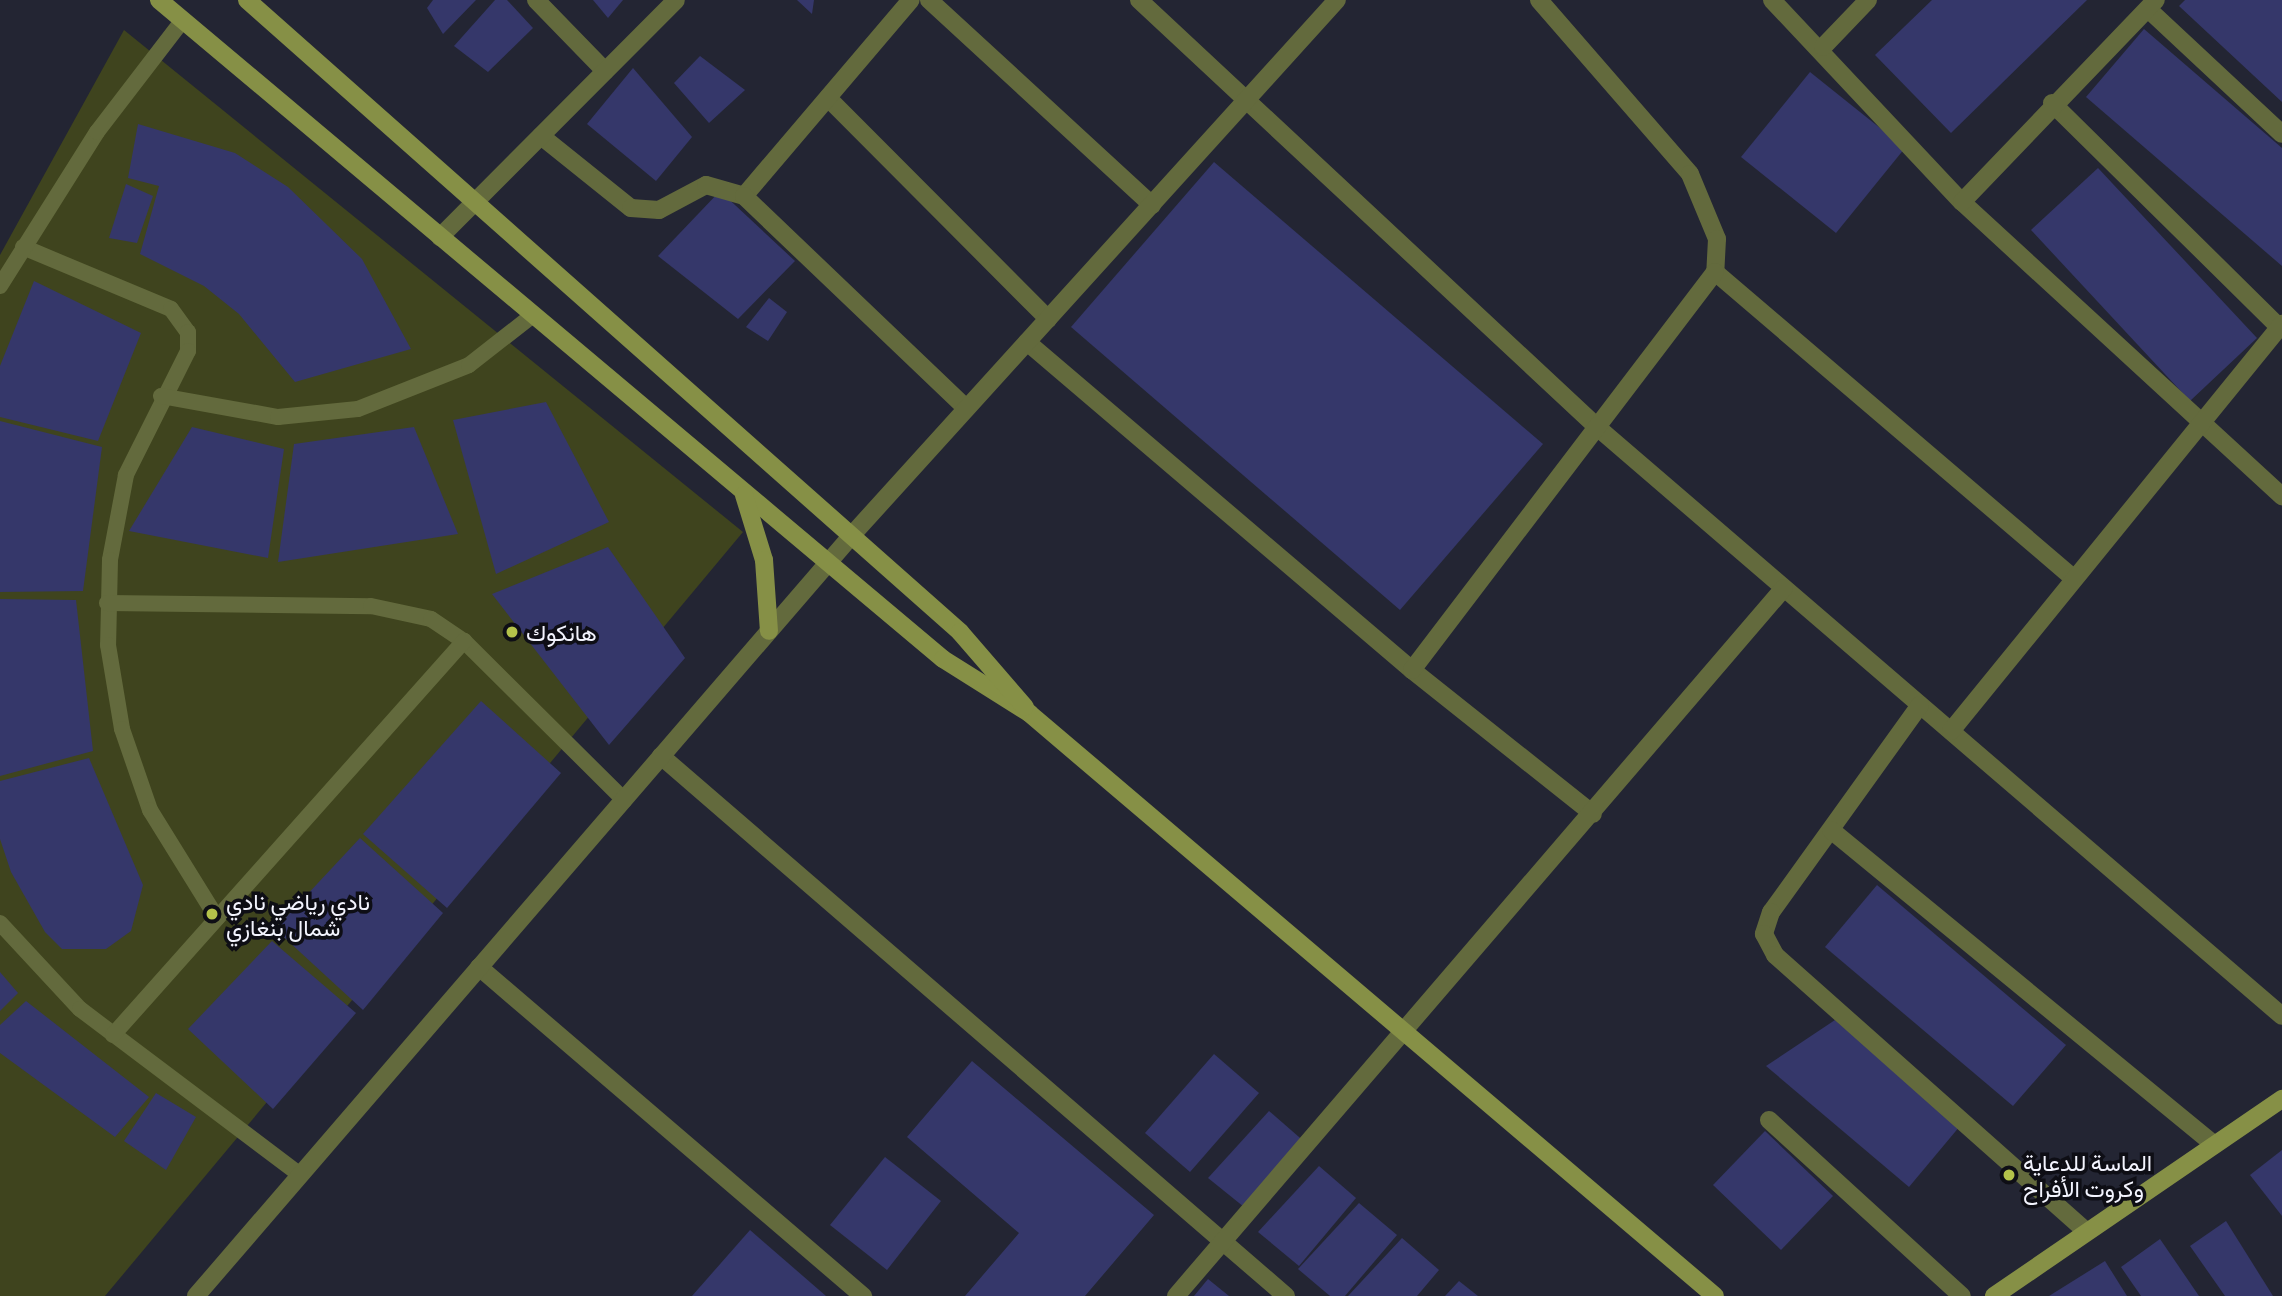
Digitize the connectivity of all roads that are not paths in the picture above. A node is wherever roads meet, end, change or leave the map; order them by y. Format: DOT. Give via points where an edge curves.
graph roads {
  1 [pos="159,0"];
  2 [pos="247,0"];
  3 [pos="536,0"];
  4 [pos="676,0"];
  5 [pos="911,0"];
  6 [pos="929,0"];
  7 [pos="1139,0"];
  8 [pos="1337,0"];
  9 [pos="1539,0"];
  10 [pos="1772,0"];
  11 [pos="1868,0"];
  12 [pos="2152,4"];
  13 [pos="183,20"];
  14 [pos="1823,47"];
  15 [pos="605,71"];
  16 [pos="828,98"];
  17 [pos="1246,101"];
  18 [pos="2052,103"];
  19 [pos="2282,134"];
  20 [pos="541,136"];
  21 [pos="744,195"];
  22 [pos="475,202"];
  23 [pos="1962,202"];
  24 [pos="1152,205"];
  25 [pos="440,237"];
  26 [pos="23,247"];
  27 [pos="1715,272"];
  28 [pos="0,286"];
  29 [pos="533,315"];
  30 [pos="1048,318"];
  31 [pos="2281,325"];
  32 [pos="1027,342"];
  33 [pos="161,396"];
  34 [pos="966,408"];
  35 [pos="2202,418"];
  36 [pos="1597,427"];
  37 [pos="743,492"];
  38 [pos="2282,496"];
  39 [pos="852,535"];
  40 [pos="828,562"];
  41 [pos="2074,579"];
  42 [pos="1784,588"];
  43 [pos="107,603"];
  44 [pos="769,631"];
  45 [pos="464,641"];
  46 [pos="1412,670"];
  47 [pos="1920,705"];
  48 [pos="1029,713"];
  49 [pos="1951,731"];
  50 [pos="660,756"];
  51 [pos="624,800"];
  52 [pos="1593,814"];
  53 [pos="1831,830"];
  54 [pos="218,918"];
  55 [pos="0,923"];
  56 [pos="479,967"];
  57 [pos="2282,1016"];
  58 [pos="1405,1033"];
  59 [pos="113,1035"];
  60 [pos="2282,1099"];
  61 [pos="1769,1120"];
  62 [pos="2214,1144"];
  63 [pos="300,1175"];
  64 [pos="2086,1231"];
  65 [pos="1224,1242"];
  66 [pos="196,1296"];
  67 [pos="863,1296"];
  68 [pos="1177,1296"];
  69 [pos="1286,1296"];
  70 [pos="1715,1296"];
  71 [pos="1962,1296"];
  72 [pos="1994,1296"];
  1 -- 13 [label="street"];
  2 -- 22 [label="street"];
  3 -- 15 [label="street"];
  4 -- 15 [label="street"];
  5 -- 16 [label="street"];
  6 -- 24 [label="street"];
  7 -- 17 [label="street"];
  8 -- 17 [label="street"];
  9 -- 27 [label="street" via="1690,174 1717,239"];
  10 -- 14 [label="street"];
  11 -- 14 [label="street"];
  12 -- 18 [label="street"];
  12 -- 19 [label="street"];
  13 -- 25 [label="street"];
  13 -- 26 [label="lane" via="97,132"];
  14 -- 23 [label="street"];
  15 -- 20 [label="street"];
  16 -- 21 [label="street"];
  16 -- 30 [label="street"];
  17 -- 24 [label="street"];
  17 -- 36 [label="street"];
  18 -- 23 [label="street"];
  18 -- 31 [label="street"];
  20 -- 21 [label="street" via="631,208 659,209 706,185"];
  20 -- 22 [label="street"];
  21 -- 34 [label="street"];
  22 -- 25 [label="street"];
  22 -- 39 [label="street"];
  23 -- 35 [label="street"];
  24 -- 30 [label="street"];
  25 -- 29 [label="street"];
  26 -- 28 [label="lane"];
  26 -- 33 [label="lane" via="179,315 188,332 188,351"];
  27 -- 36 [label="street"];
  27 -- 41 [label="street"];
  29 -- 33 [label="lane" via="469,365 358,409 278,417"];
  29 -- 37 [label="street"];
  30 -- 32 [label="street"];
  31 -- 35 [label="street"];
  32 -- 34 [label="street"];
  32 -- 46 [label="street"];
  33 -- 43 [label="lane" via="127,475"];
  34 -- 39 [label="street"];
  35 -- 38 [label="street"];
  35 -- 41 [label="street"];
  36 -- 42 [label="street"];
  36 -- 46 [label="street"];
  37 -- 40 [label="street"];
  37 -- 44 [label="street" via="764,560"];
  39 -- 40 [label="street"];
  39 -- 48 [label="street" via="970,642"];
  40 -- 44 [label="street"];
  40 -- 48 [label="street" via="943,659"];
  41 -- 49 [label="street"];
  42 -- 47 [label="street"];
  42 -- 52 [label="street"];
  43 -- 45 [label="lane" via="392,607 431,619"];
  43 -- 54 [label="lane" via="113,688 134,770 169,848"];
  44 -- 50 [label="street"];
  45 -- 51 [label="lane"];
  45 -- 54 [label="lane"];
  46 -- 52 [label="street"];
  47 -- 49 [label="street"];
  47 -- 53 [label="street"];
  48 -- 58 [label="street"];
  49 -- 57 [label="street"];
  50 -- 51 [label="street"];
  50 -- 65 [label="street"];
  51 -- 56 [label="street"];
  52 -- 58 [label="street"];
  53 -- 62 [label="street"];
  53 -- 64 [label="street" via="1771,912 1763,934 1774,955"];
  54 -- 59 [label="lane"];
  55 -- 59 [label="lane" via="50,981"];
  56 -- 63 [label="street"];
  56 -- 67 [label="street"];
  58 -- 65 [label="street"];
  58 -- 70 [label="street"];
  59 -- 63 [label="lane"];
  60 -- 62 [label="street"];
  61 -- 71 [label="street"];
  62 -- 64 [label="street"];
  63 -- 66 [label="street"];
  64 -- 72 [label="street"];
  65 -- 68 [label="street"];
  65 -- 69 [label="street"];
}
